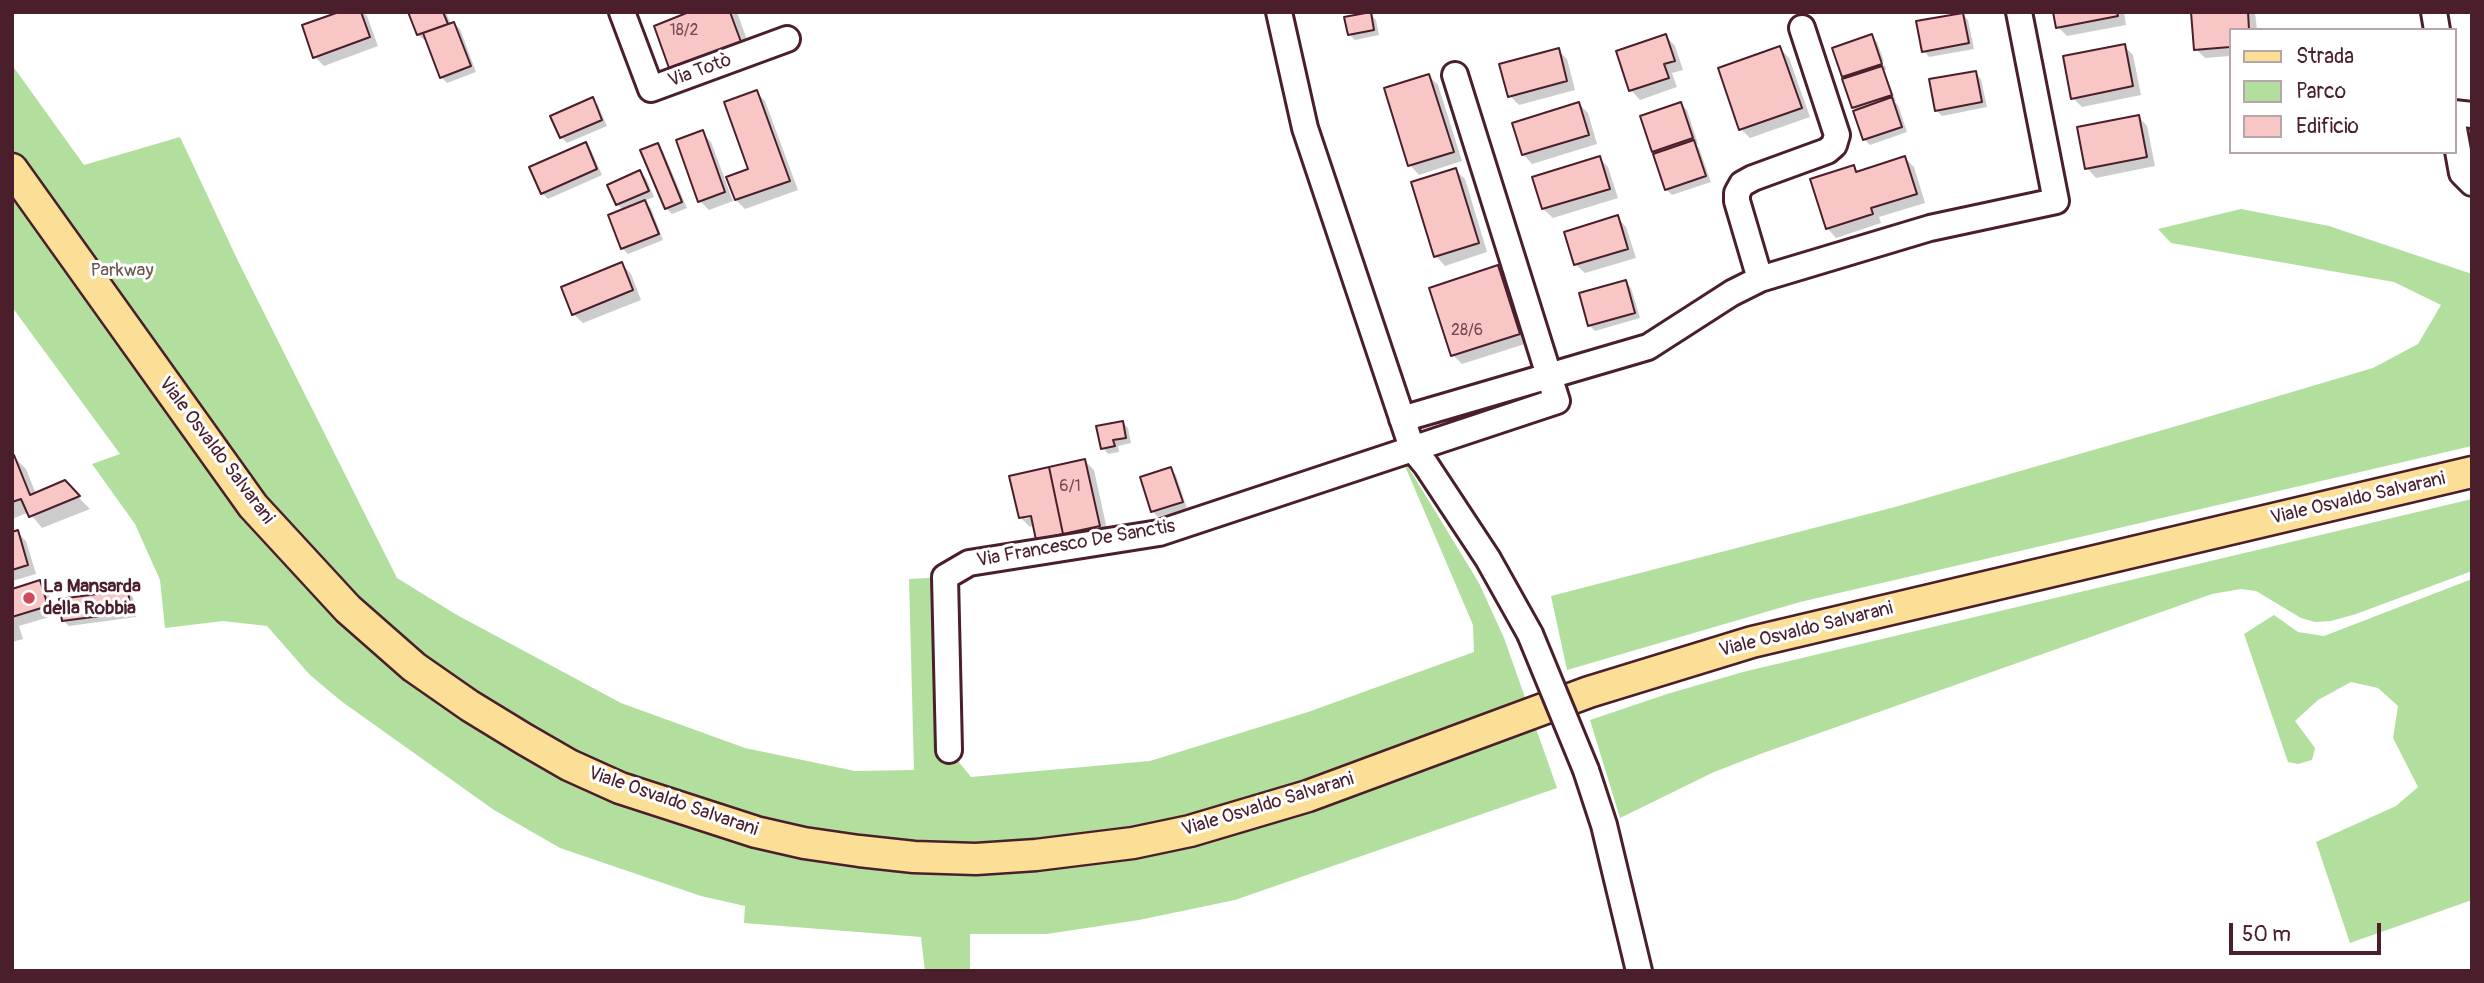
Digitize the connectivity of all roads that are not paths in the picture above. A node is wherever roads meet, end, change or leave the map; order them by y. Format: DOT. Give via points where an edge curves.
graph roads {
  1 [pos="622,12"];
  2 [pos="1279,12"];
  3 [pos="2019,12"];
  4 [pos="1802,28"];
  5 [pos="787,39"];
  6 [pos="1455,75"];
  7 [pos="2456,140"];
  8 [pos="12,169"];
  9 [pos="2472,183"];
  10 [pos="1760,279"];
  11 [pos="1549,375"];
  12 [pos="1402,419"];
  13 [pos="1412,448"];
  14 [pos="2472,472"];
  15 [pos="949,750"];
  16 [pos="1639,971"];
  1 -- 5 [label="street, Via Totò" via="651,89"];
  2 -- 12 [label="street" via="1304,128"];
  3 -- 10 [label="street" via="2056,201 1930,228"];
  4 -- 10 [label="street" via="1838,135 1827,151 1753,178 1737,192"];
  6 -- 11 [label="street"];
  7 -- 9 [label="street" via="2462,173"];
  8 -- 14 [label="main road, Viale Osvaldo Salvarani" via="253,506 348,609 414,667 524,739 620,788 756,832 859,851 975,859 1121,845 1190,831 1308,796 1589,692 1740,646"];
  10 -- 11 [label="street" via="1648,347"];
  11 -- 12 [label="street"];
  11 -- 13 [label="street" via="1557,401"];
  12 -- 13 [label="street"];
  13 -- 15 [label="street, Via Francesco De Sanctis" via="1159,533 969,563 945,577"];
  13 -- 16 [label="street, bridge" via="1488,559 1530,634 1586,769"];
}
